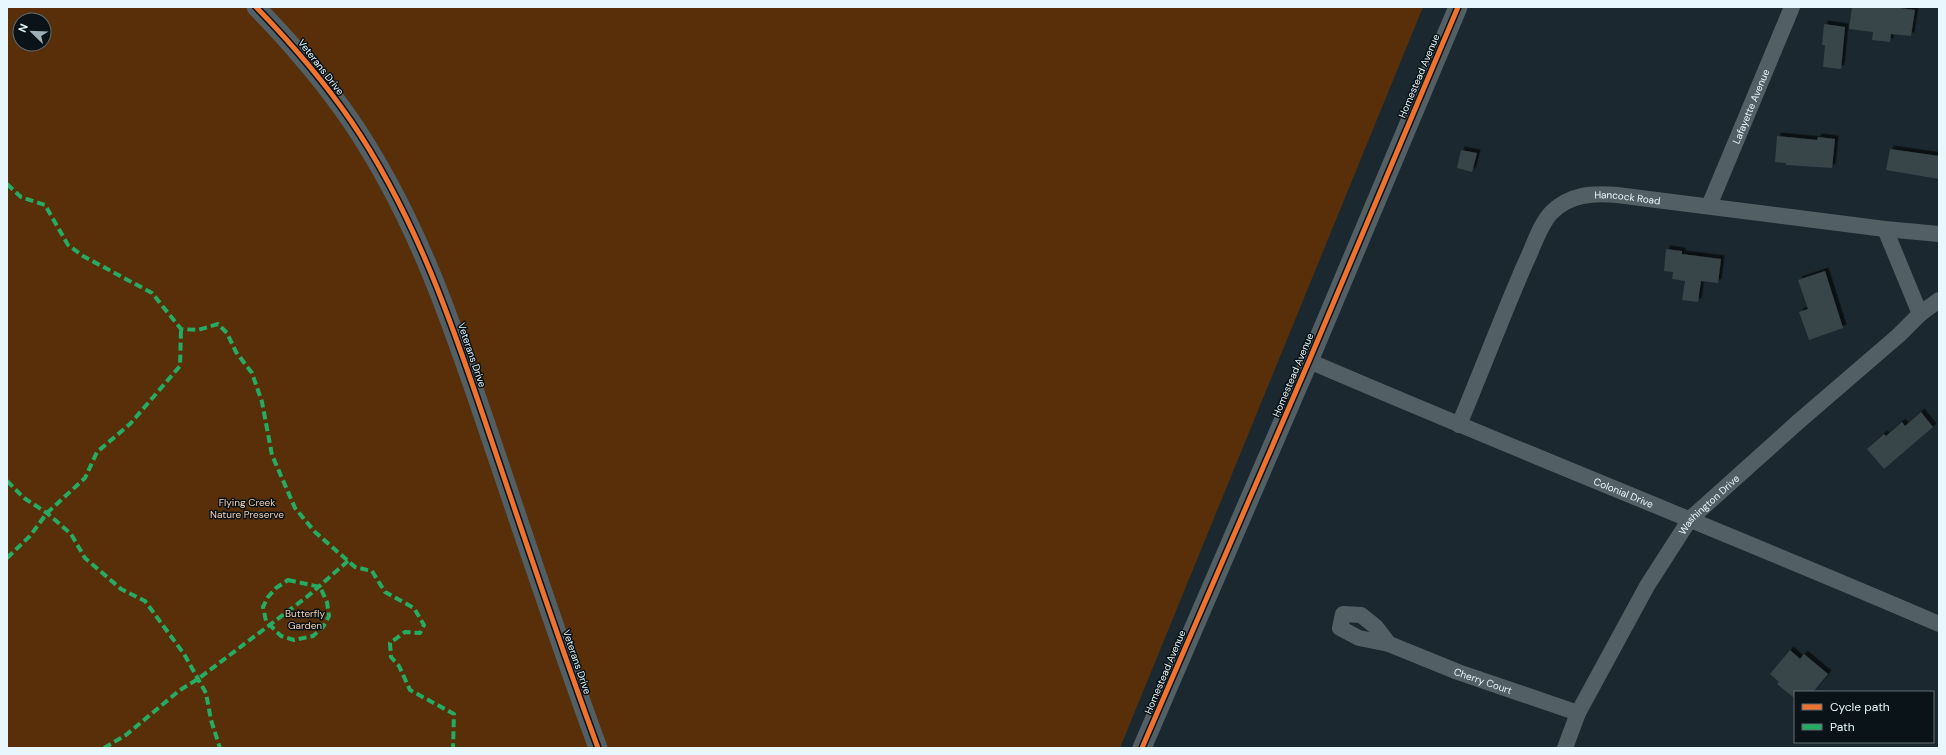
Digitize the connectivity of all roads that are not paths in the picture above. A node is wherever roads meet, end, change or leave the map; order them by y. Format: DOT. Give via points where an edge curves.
graph roads {
  1 [pos="256,7"];
  2 [pos="1458,7"];
  3 [pos="1792,7"];
  4 [pos="1709,206"];
  5 [pos="1885,229"];
  6 [pos="1939,234"];
  7 [pos="1939,300"];
  8 [pos="1920,314"];
  9 [pos="1310,361"];
  10 [pos="1459,425"];
  11 [pos="1690,519"];
  12 [pos="1939,624"];
  13 [pos="1389,644"];
  14 [pos="1578,713"];
  15 [pos="598,748"];
  16 [pos="1142,748"];
  17 [pos="1565,748"];
  1 -- 15 [label="street, Veterans Drive" via="299,51 352,122 397,198 434,278"];
  2 -- 9 [label="street, Homestead Avenue"];
  3 -- 4 [label="street, Lafayette Avenue"];
  4 -- 5 [label="street, Hancock Road"];
  4 -- 10 [label="street, Hancock Road" via="1598,193 1564,202 1551,213 1542,226"];
  5 -- 6 [label="street, Hancock Road"];
  5 -- 8 [label="street"];
  7 -- 8 [label="street, Washington Drive"];
  8 -- 11 [label="street, Washington Drive" via="1899,336"];
  9 -- 10 [label="street, Colonial Drive"];
  9 -- 16 [label="street, Homestead Avenue"];
  10 -- 11 [label="street, Colonial Drive"];
  11 -- 12 [label="street, Colonial Drive"];
  11 -- 14 [label="street, Washington Drive" via="1647,586"];
  13 -- 14 [label="street, Cherry Court" via="1458,672"];
  14 -- 17 [label="street, Washington Drive"];
}
